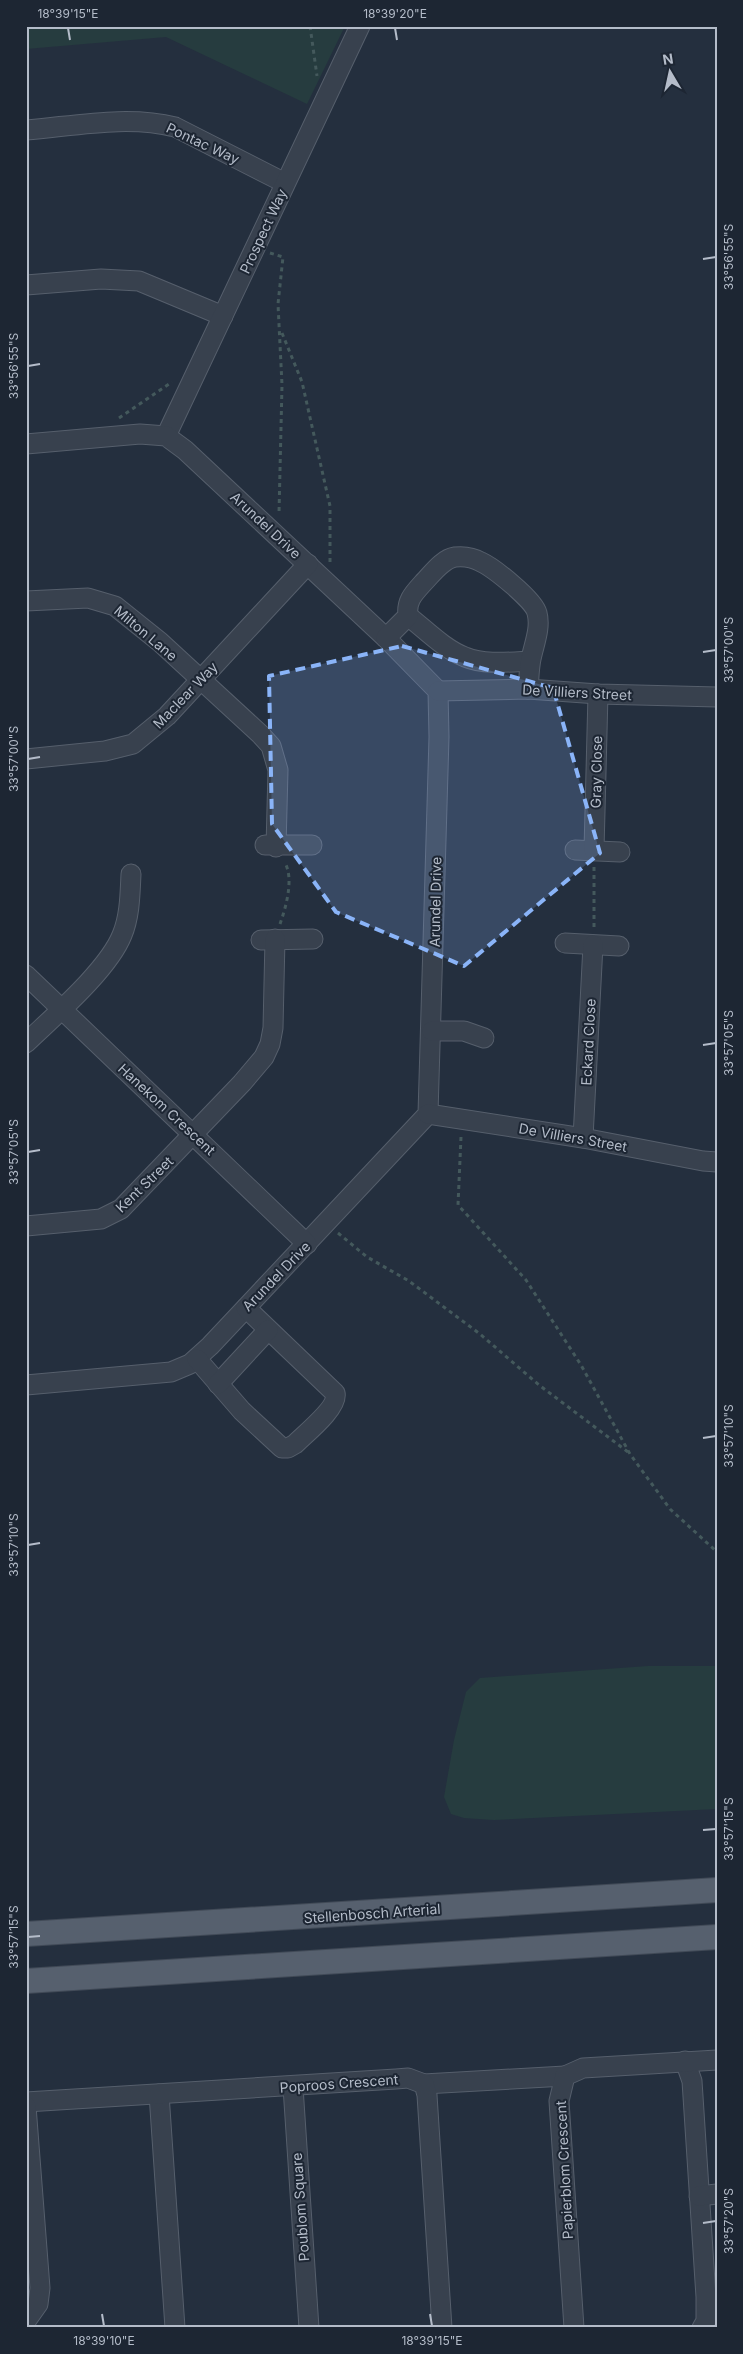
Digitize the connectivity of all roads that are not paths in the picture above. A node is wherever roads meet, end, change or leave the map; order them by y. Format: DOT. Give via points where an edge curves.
graph roads {
  1 [pos="360,26"];
  2 [pos="26,130"];
  3 [pos="285,183"];
  4 [pos="26,285"];
  5 [pos="223,316"];
  6 [pos="166,436"];
  7 [pos="26,444"];
  8 [pos="308,564"];
  9 [pos="26,601"];
  10 [pos="408,616"];
  11 [pos="386,638"];
  12 [pos="530,661"];
  13 [pos="200,681"];
  14 [pos="528,689"];
  15 [pos="438,691"];
  16 [pos="598,694"];
  17 [pos="717,697"];
  18 [pos="26,759"];
  19 [pos="312,845"];
  20 [pos="575,850"];
  21 [pos="594,850"];
  22 [pos="620,852"];
  23 [pos="131,874"];
  24 [pos="312,939"];
  25 [pos="564,943"];
  26 [pos="593,945"];
  27 [pos="619,946"];
  28 [pos="26,975"];
  29 [pos="62,1008"];
  30 [pos="432,1031"];
  31 [pos="484,1038"];
  32 [pos="26,1043"];
  33 [pos="428,1114"];
  34 [pos="194,1134"];
  35 [pos="583,1138"];
  36 [pos="717,1162"];
  37 [pos="26,1226"];
  38 [pos="307,1244"];
  39 [pos="246,1308"];
  40 [pos="268,1330"];
  41 [pos="197,1359"];
  42 [pos="26,1384"];
  43 [pos="218,1384"];
  44 [pos="717,1890"];
  45 [pos="26,1934"];
  46 [pos="717,1938"];
  47 [pos="26,1981"];
  48 [pos="717,2060"];
  49 [pos="685,2061"];
  50 [pos="565,2076"];
  51 [pos="424,2084"];
  52 [pos="292,2086"];
  53 [pos="159,2094"];
  54 [pos="26,2102"];
  55 [pos="26,2106"];
  56 [pos="708,2195"];
  57 [pos="26,2320"];
  58 [pos="708,2324"];
  59 [pos="174,2328"];
  60 [pos="309,2328"];
  61 [pos="442,2328"];
  62 [pos="574,2328"];
  1 -- 3 [label="street, Prospect Way"];
  2 -- 3 [label="street, Pontac Way" via="136,120 155,122 174,127"];
  3 -- 5 [label="street, Prospect Way"];
  4 -- 5 [label="street" via="100,279 139,281"];
  5 -- 6 [label="street, Prospect Way"];
  6 -- 7 [label="street" via="140,434"];
  6 -- 8 [label="street, Arundel Drive"];
  8 -- 11 [label="street, Arundel Drive"];
  8 -- 13 [label="street, Maclear Way"];
  9 -- 13 [label="street, Milton Lane" via="88,598 115,606 160,642"];
  10 -- 11 [label="street"];
  10 -- 12 [label="street" via="452,651 466,658"];
  10 -- 12 [label="street" via="411,597 445,560 455,557 480,561 535,608 538,630"];
  11 -- 15 [label="street, Arundel Drive"];
  12 -- 14 [label="street"];
  13 -- 18 [label="street, Maclear Way" via="167,716 133,744 105,751"];
  13 -- 19 [label="street, Milton Lane" via="271,746 278,770 270,846"];
  14 -- 15 [label="street, De Villiers Street"];
  14 -- 16 [label="street, De Villiers Street"];
  15 -- 30 [label="street, Arundel Drive"];
  16 -- 17 [label="street, De Villiers Street"];
  16 -- 21 [label="street, Gray Close"];
  20 -- 21 [label="street"];
  21 -- 22 [label="street"];
  23 -- 29 [label="street" via="123,934 113,952"];
  24 -- 34 [label="street, Kent Street" via="268,939 273,1028 270,1044 264,1057"];
  25 -- 26 [label="street"];
  26 -- 27 [label="street"];
  26 -- 35 [label="street, Eckard Close"];
  28 -- 29 [label="street, Hanekom Crescent"];
  29 -- 32 [label="street"];
  29 -- 34 [label="street, Hanekom Crescent"];
  30 -- 31 [label="street" via="464,1030"];
  30 -- 33 [label="street, Arundel Drive"];
  33 -- 35 [label="street, De Villiers Street"];
  33 -- 38 [label="street, Arundel Drive"];
  34 -- 37 [label="street, Kent Street" via="122,1209 110,1216"];
  34 -- 38 [label="street, Hanekom Crescent"];
  35 -- 36 [label="street, De Villiers Street"];
  38 -- 39 [label="street, Arundel Drive"];
  39 -- 40 [label="street"];
  39 -- 41 [label="street, Arundel Drive"];
  40 -- 43 [label="street"];
  40 -- 43 [label="street" via="335,1393 332,1407 295,1444 282,1448"];
  41 -- 42 [label="street, Arundel Drive" via="171,1372"];
  41 -- 43 [label="street"];
  44 -- 45 [label="main road, Stellenbosch Arterial"];
  46 -- 47 [label="main road"];
  48 -- 49 [label="street"];
  49 -- 50 [label="street" via="583,2068"];
  49 -- 56 [label="street" via="692,2081"];
  50 -- 51 [label="street, Poproos Crescent"];
  50 -- 62 [label="street, Papierblom Crescent" via="559,2101"];
  51 -- 52 [label="street, Poproos Crescent" via="408,2078"];
  51 -- 61 [label="street"];
  52 -- 53 [label="street, Poproos Crescent"];
  52 -- 60 [label="street, Poublom Square"];
  53 -- 54 [label="street, Poproos Crescent"];
  53 -- 59 [label="street"];
  55 -- 57 [label="street" via="40,2288 38,2304"];
  56 -- 58 [label="street"];
}
